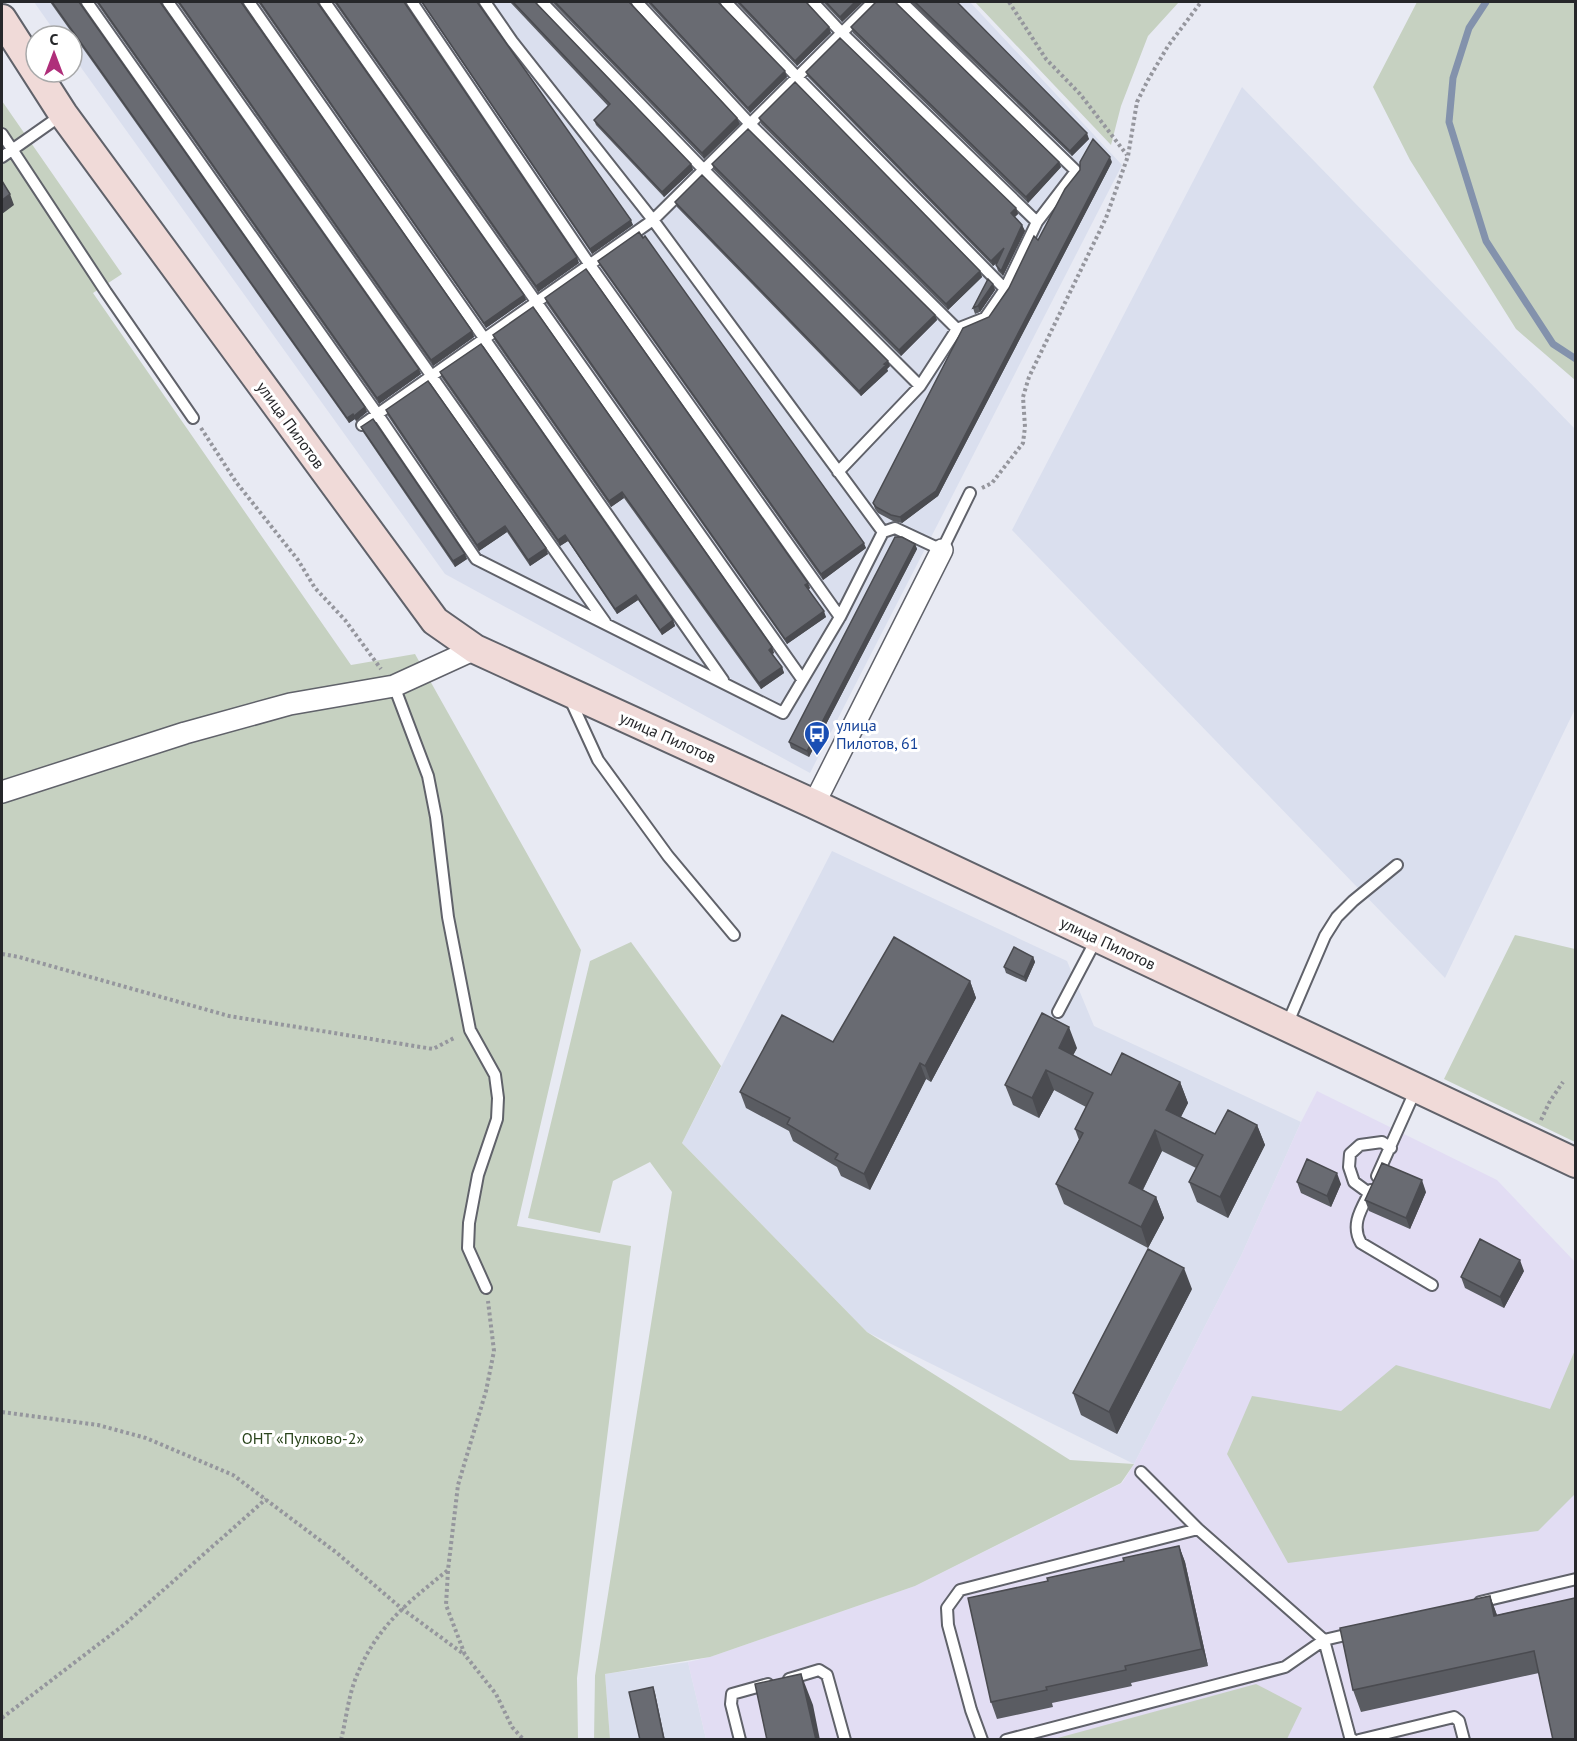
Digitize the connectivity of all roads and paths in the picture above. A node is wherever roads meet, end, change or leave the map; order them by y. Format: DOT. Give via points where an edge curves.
graph roads {
  1 [pos="87,2"];
  2 [pos="168,2"];
  3 [pos="249,2"];
  4 [pos="326,2"];
  5 [pos="412,2"];
  6 [pos="485,2"];
  7 [pos="542,2"];
  8 [pos="637,2"];
  9 [pos="726,2"];
  10 [pos="813,2"];
  11 [pos="873,2"];
  12 [pos="902,2"];
  13 [pos="1010,2"];
  14 [pos="1201,2"];
  15 [pos="2,19"];
  16 [pos="841,32"];
  17 [pos="797,77"];
  18 [pos="63,114"];
  19 [pos="750,124"];
  20 [pos="2,134"];
  21 [pos="12,150"];
  22 [pos="1128,156"];
  23 [pos="2,157"];
  24 [pos="704,170"];
  25 [pos="653,220"];
  26 [pos="1037,222"];
  27 [pos="590,265"];
  28 [pos="1005,289"];
  29 [pos="537,303"];
  30 [pos="957,329"];
  31 [pos="484,340"];
  32 [pos="431,377"];
  33 [pos="920,386"];
  34 [pos="378,415"];
  35 [pos="193,418"];
  36 [pos="362,425"];
  37 [pos="838,472"];
  38 [pos="970,493"];
  39 [pos="883,532"];
  40 [pos="942,550"];
  41 [pos="840,617"];
  42 [pos="607,624"];
  43 [pos="475,649"];
  44 [pos="802,679"];
  45 [pos="724,683"];
  46 [pos="394,686"];
  47 [pos="566,691"];
  48 [pos="2,792"];
  49 [pos="814,804"];
  50 [pos="1397,865"];
  51 [pos="734,935"];
  52 [pos="1097,938"];
  53 [pos="2,954"];
  54 [pos="1058,1012"];
  55 [pos="1286,1027"];
  56 [pos="470,1030"];
  57 [pos="1563,1082"];
  58 [pos="1417,1089"];
  59 [pos="1528,1141"];
  60 [pos="1391,1148"];
  61 [pos="1575,1163"];
  62 [pos="1369,1193"];
  63 [pos="1432,1285"];
  64 [pos="486,1288"];
  65 [pos="2,1412"];
  66 [pos="1141,1472"];
  67 [pos="266,1499"];
  68 [pos="1198,1528"];
  69 [pos="448,1570"];
  70 [pos="1575,1579"];
  71 [pos="1472,1604"];
  72 [pos="401,1608"];
  73 [pos="1370,1629"];
  74 [pos="1324,1640"];
  75 [pos="465,1655"];
  76 [pos="2,1718"];
  77 [pos="341,1740"];
  78 [pos="524,1740"];
  79 [pos="740,1740"];
  80 [pos="845,1740"];
  81 [pos="982,1740"];
  82 [pos="1006,1740"];
  83 [pos="1353,1740"];
  84 [pos="1359,1740"];
  85 [pos="1464,1740"];
  1 -- 34 [label="lane"];
  2 -- 32 [label="lane"];
  3 -- 31 [label="lane"];
  4 -- 29 [label="lane"];
  5 -- 27 [label="lane"];
  6 -- 25 [label="lane"];
  7 -- 24 [label="lane"];
  8 -- 19 [label="lane"];
  9 -- 17 [label="lane"];
  10 -- 16 [label="lane"];
  11 -- 16 [label="lane"];
  12 -- 26 [label="lane" via="1076,171"];
  13 -- 22 [label="path" via="1046,59 1080,94"];
  14 -- 22 [label="path" via="1151,72 1137,102"];
  15 -- 18 [label="street, улица Пилотов"];
  16 -- 17 [label="lane"];
  16 -- 26 [label="lane"];
  17 -- 19 [label="lane"];
  17 -- 28 [label="lane"];
  18 -- 21 [label="lane"];
  18 -- 43 [label="street, улица Пилотов" via="435,621"];
  19 -- 24 [label="lane"];
  19 -- 30 [label="lane"];
  20 -- 21 [label="lane"];
  21 -- 23 [label="lane"];
  21 -- 35 [label="lane"];
  22 -- 38 [label="path" via="1106,218 1029,377 1023,398 1023,442 992,483"];
  24 -- 25 [label="lane"];
  24 -- 33 [label="lane"];
  25 -- 27 [label="lane"];
  25 -- 37 [label="lane"];
  26 -- 28 [label="lane"];
  27 -- 29 [label="lane"];
  27 -- 41 [label="lane"];
  28 -- 30 [label="lane" via="985,318"];
  29 -- 31 [label="lane"];
  29 -- 44 [label="lane"];
  30 -- 33 [label="lane"];
  31 -- 32 [label="lane"];
  31 -- 45 [label="lane"];
  32 -- 34 [label="lane"];
  32 -- 42 [label="lane"];
  33 -- 37 [label="lane"];
  34 -- 36 [label="lane"];
  34 -- 42 [label="lane" via="476,559"];
  35 -- 46 [label="path" via="315,588 345,620"];
  37 -- 39 [label="lane"];
  38 -- 40 [label="lane"];
  39 -- 40 [label="lane" via="895,528"];
  39 -- 41 [label="lane"];
  40 -- 49 [label="street"];
  41 -- 44 [label="lane"];
  42 -- 45 [label="lane"];
  43 -- 46 [label="street"];
  43 -- 47 [label="street, улица Пилотов"];
  44 -- 45 [label="lane" via="783,713"];
  46 -- 48 [label="street" via="290,704"];
  46 -- 56 [label="lane" via="428,776 447,917"];
  47 -- 49 [label="street, улица Пилотов"];
  47 -- 51 [label="lane" via="598,760 668,856"];
  49 -- 52 [label="street, улица Пилотов"];
  50 -- 55 [label="lane" via="1337,917"];
  52 -- 54 [label="lane"];
  52 -- 55 [label="street, улица Пилотов"];
  53 -- 56 [label="path" via="229,1017 433,1049"];
  55 -- 58 [label="street, улица Пилотов"];
  56 -- 64 [label="lane" via="495,1075 498,1098 497,1119 478,1175 469,1223 468,1248"];
  57 -- 59 [label="path"];
  58 -- 59 [label="street, улица Пилотов"];
  58 -- 60 [label="lane"];
  59 -- 61 [label="street, улица Пилотов"];
  60 -- 62 [label="lane"];
  60 -- 62 [label="lane" via="1382,1142 1360,1145 1350,1154 1354,1182"];
  62 -- 63 [label="lane" via="1355,1225 1361,1243"];
  64 -- 69 [label="path" via="494,1351 458,1485"];
  65 -- 67 [label="path" via="98,1425 146,1438 233,1475"];
  66 -- 68 [label="lane"];
  67 -- 72 [label="path"];
  67 -- 76 [label="path" via="125,1624"];
  68 -- 74 [label="lane"];
  68 -- 81 [label="lane" via="960,1590 947,1608 948,1625"];
  69 -- 72 [label="path"];
  69 -- 75 [label="path" via="446,1605"];
  70 -- 71 [label="lane"];
  72 -- 75 [label="path"];
  72 -- 77 [label="path" via="373,1643 355,1681"];
  73 -- 74 [label="lane"];
  74 -- 82 [label="lane" via="1285,1667"];
  74 -- 83 [label="lane"];
  75 -- 78 [label="path"];
  79 -- 80 [label="lane" via="732,1695 821,1671 829,1677"];
  84 -- 85 [label="lane" via="1454,1717 1460,1721"];
}
